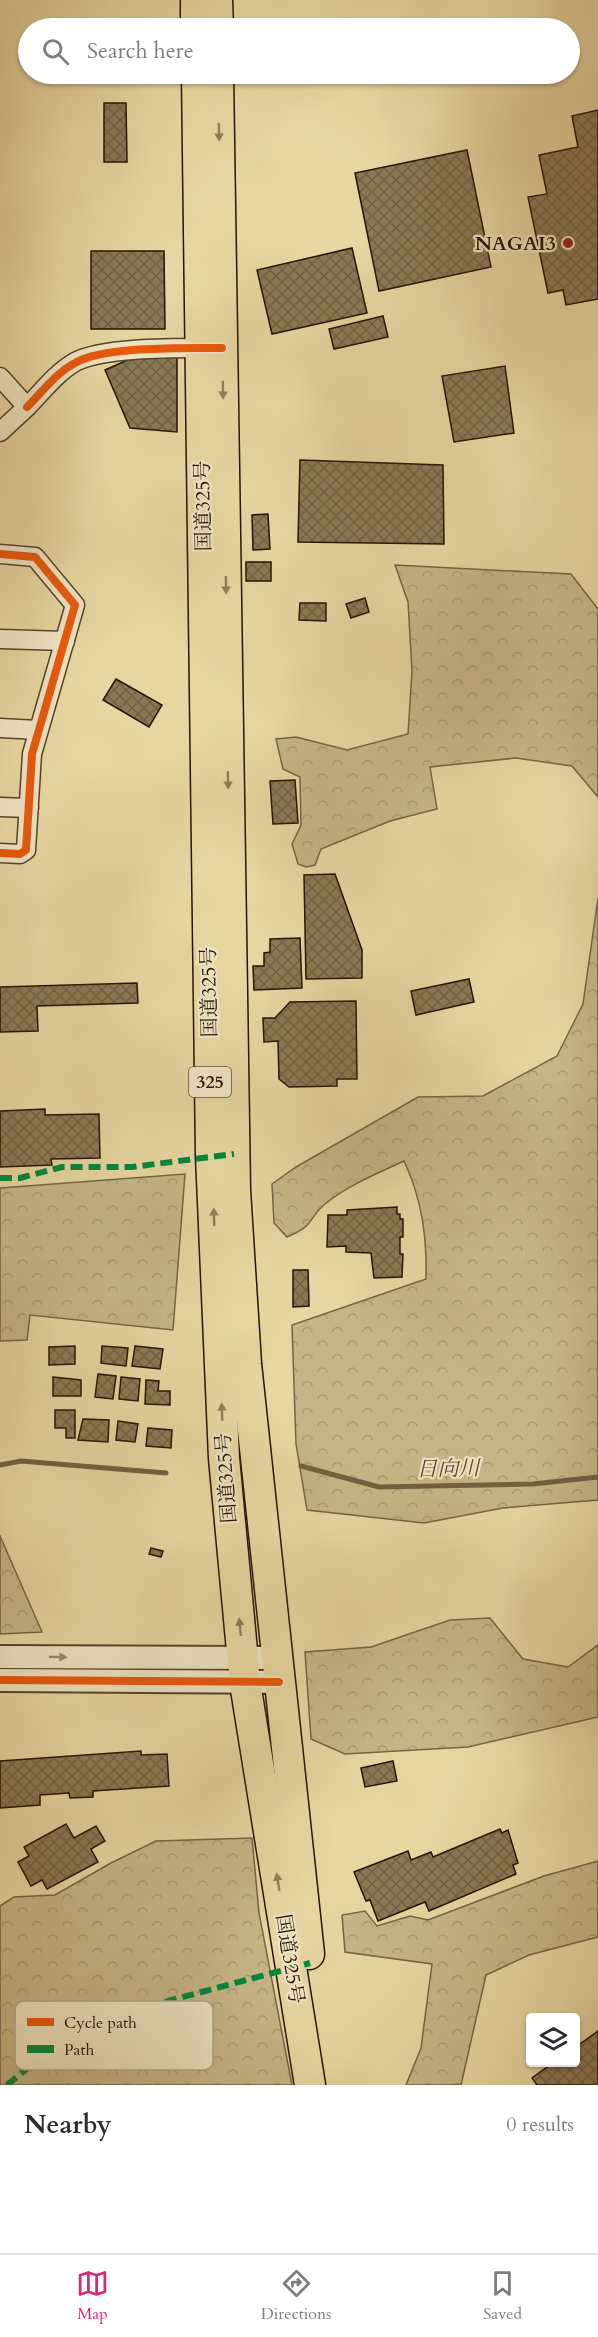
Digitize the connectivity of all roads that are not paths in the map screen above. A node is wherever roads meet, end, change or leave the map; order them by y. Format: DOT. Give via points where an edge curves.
graph roads {
  1 [pos="196,0"];
  2 [pos="217,0"];
  3 [pos="196,18"];
  4 [pos="218,18"];
  5 [pos="198,84"];
  6 [pos="218,84"];
  7 [pos="211,348"];
  8 [pos="0,377"];
  9 [pos="27,407"];
  10 [pos="0,432"];
  11 [pos="0,554"];
  12 [pos="0,639"];
  13 [pos="65,641"];
  14 [pos="0,728"];
  15 [pos="38,730"];
  16 [pos="0,807"];
  17 [pos="29,808"];
  18 [pos="0,853"];
  19 [pos="0,1657"];
  20 [pos="278,1670"];
  21 [pos="244,1671"];
  22 [pos="0,1680"];
  23 [pos="310,2085"];
  24 [pos="329,2085"];
  1 -- 3 [label="highway"];
  2 -- 4 [label="highway"];
  5 -- 7 [label="highway, 国道325号 / 325"];
  6 -- 7 [label="highway, 国道325号 / 325, one-way"];
  7 -- 9 [label="street" via="85,357 61,372"];
  7 -- 20 [label="highway, 国道325号 / 325, one-way" via="235,1190 246,1364"];
  21 -- 7 [label="highway, 国道325号 / 325, one-way" via="224,1458 211,1156"];
  8 -- 9 [label="street"];
  9 -- 10 [label="street"];
  11 -- 13 [label="street" via="35,557 73,601 75,610"];
  12 -- 13 [label="street"];
  13 -- 15 [label="street"];
  14 -- 15 [label="street"];
  15 -- 17 [label="street" via="32,754"];
  16 -- 17 [label="street"];
  17 -- 18 [label="street" via="26,850 20,854"];
  19 -- 21 [label="street, one-way"];
  20 -- 21 [label="street"];
  20 -- 24 [label="highway, 国道325号 / 325" via="310,1963"];
  21 -- 22 [label="street"];
  23 -- 21 [label="highway, 国道325号 / 325, one-way"];
}
